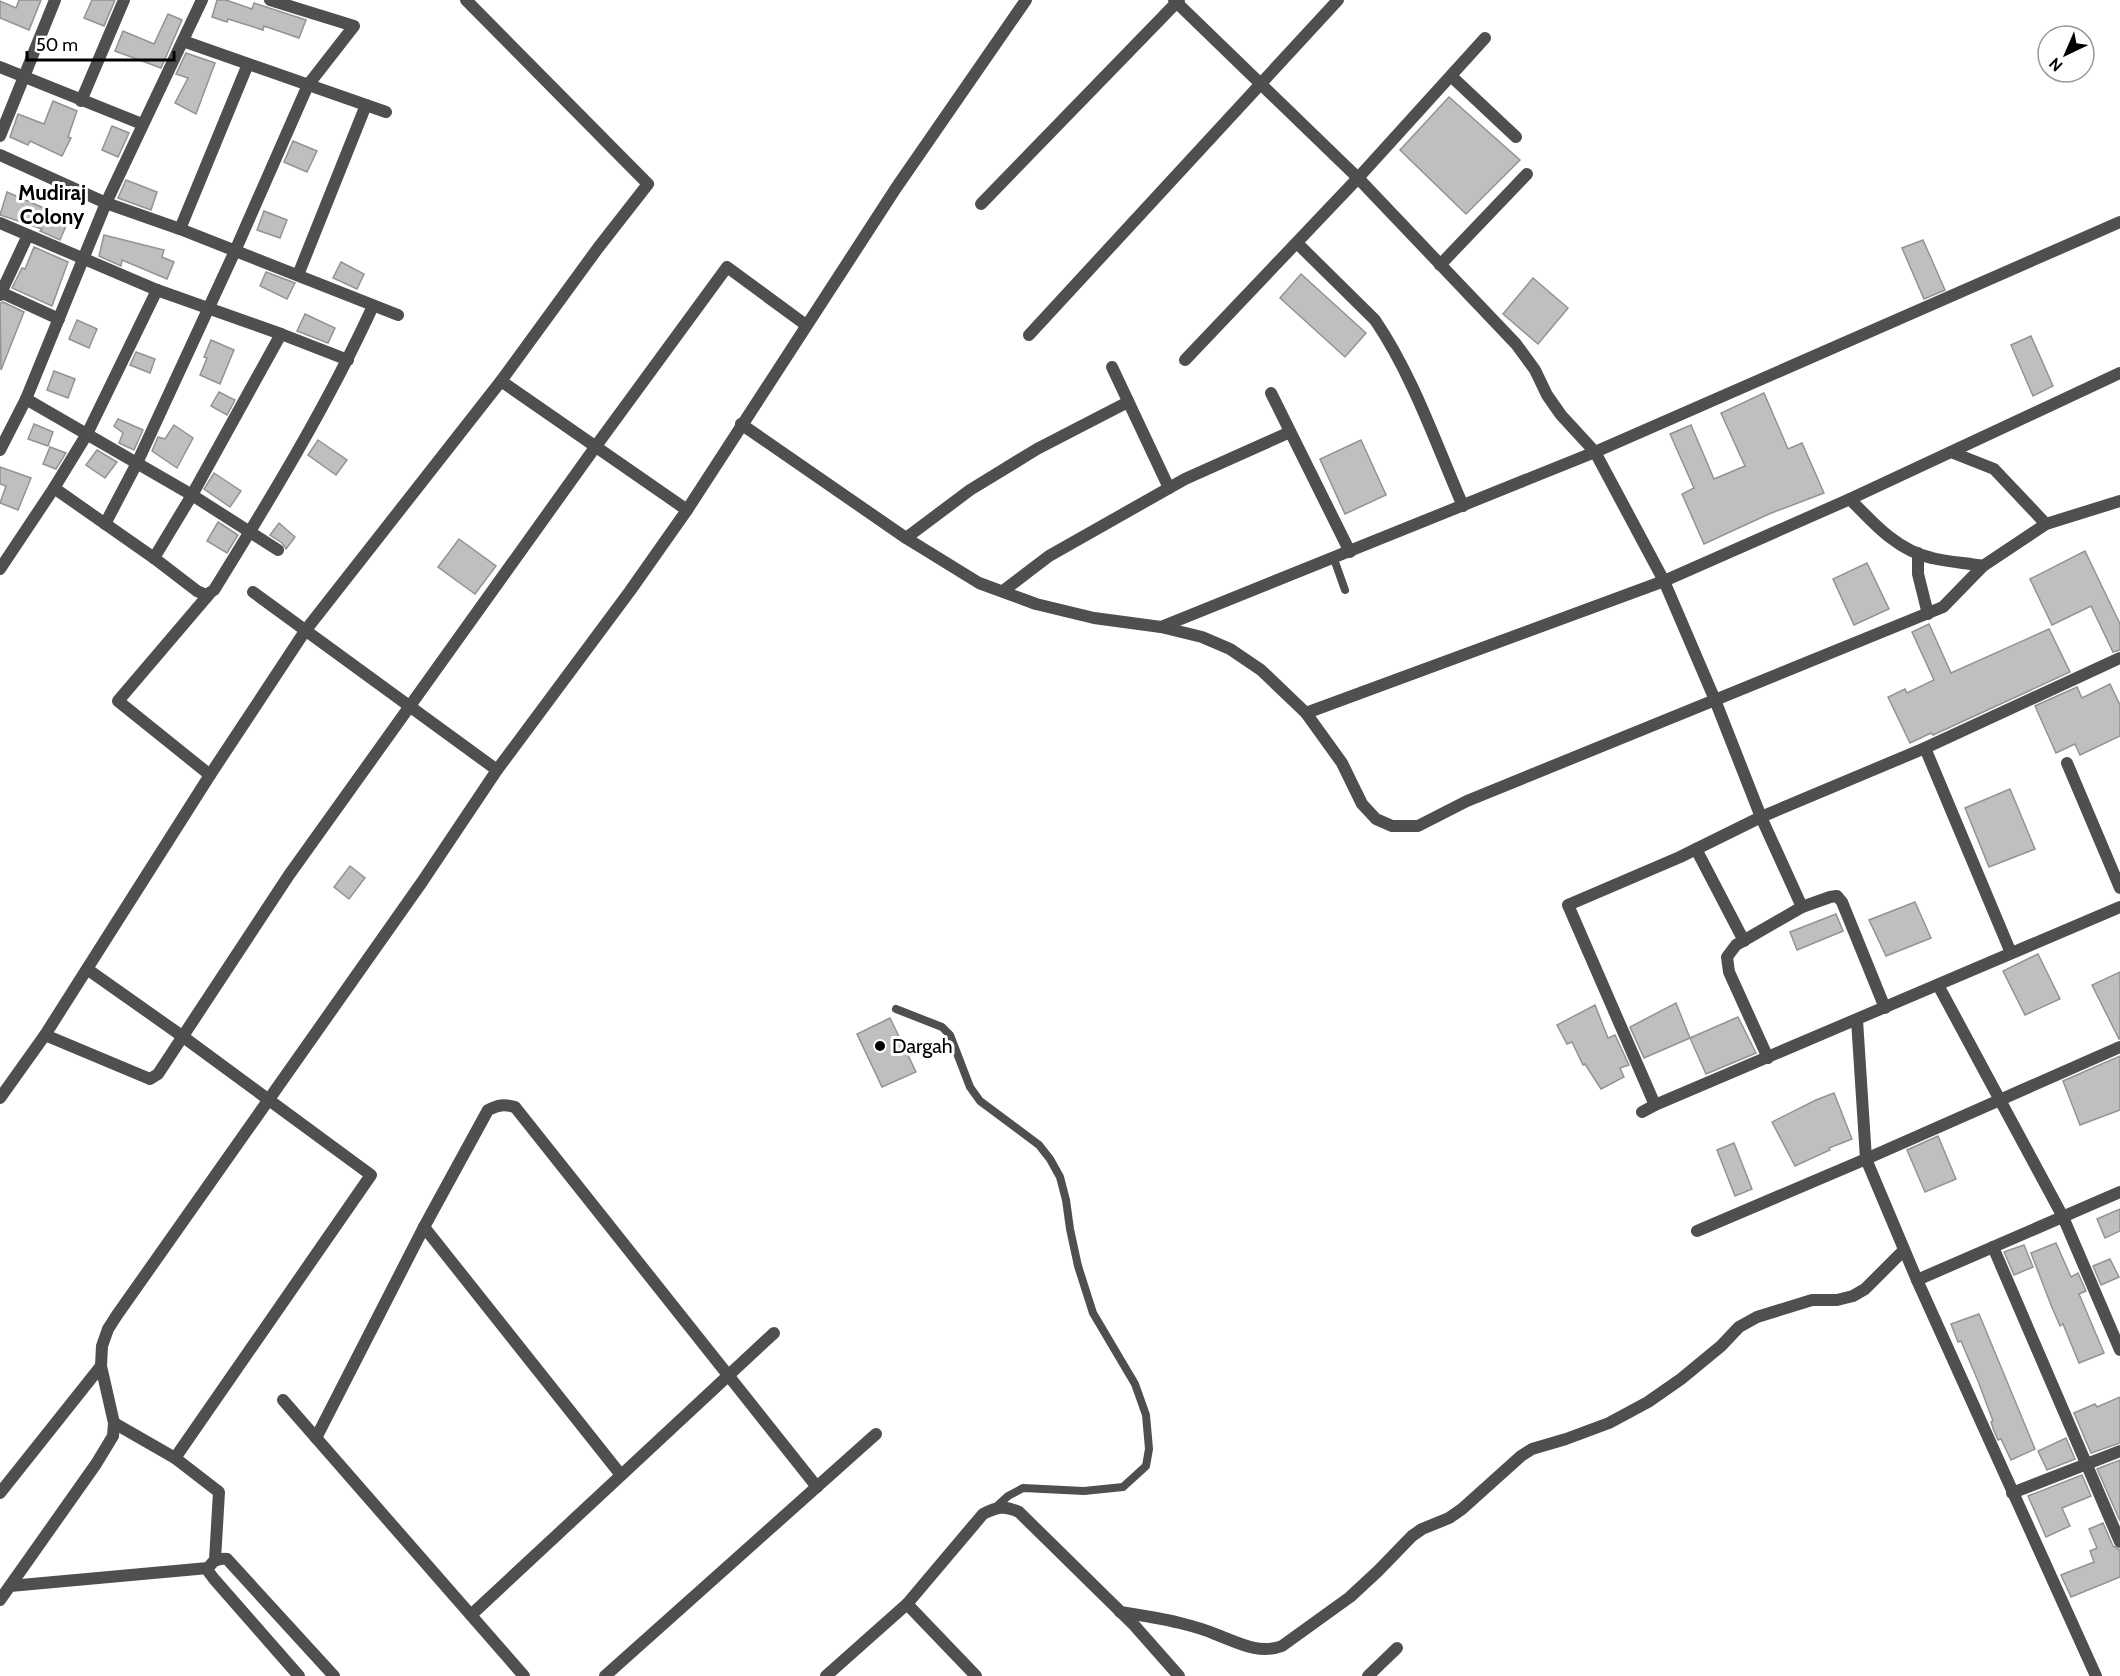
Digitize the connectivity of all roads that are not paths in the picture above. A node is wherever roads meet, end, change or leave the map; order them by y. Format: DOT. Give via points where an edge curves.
graph roads {
  1 [pos="55,0"];
  2 [pos="124,0"];
  3 [pos="202,0"];
  4 [pos="270,0"];
  5 [pos="466,0"];
  6 [pos="1026,0"];
  7 [pos="1338,0"];
  8 [pos="1177,1"];
  9 [pos="1485,38"];
  10 [pos="183,41"];
  11 [pos="248,64"];
  12 [pos="0,67"];
  13 [pos="1451,76"];
  14 [pos="24,78"];
  15 [pos="1260,84"];
  16 [pos="308,85"];
  17 [pos="81,100"];
  18 [pos="366,105"];
  19 [pos="386,112"];
  20 [pos="142,124"];
  21 [pos="0,136"];
  22 [pos="1516,137"];
  23 [pos="0,155"];
  24 [pos="1527,174"];
  25 [pos="1358,178"];
  26 [pos="106,204"];
  27 [pos="981,204"];
  28 [pos="0,223"];
  29 [pos="2118,227"];
  30 [pos="180,229"];
  31 [pos="28,235"];
  32 [pos="1297,243"];
  33 [pos="236,251"];
  34 [pos="83,258"];
  35 [pos="1440,265"];
  36 [pos="298,275"];
  37 [pos="157,290"];
  38 [pos="0,293"];
  39 [pos="373,306"];
  40 [pos="209,308"];
  41 [pos="398,315"];
  42 [pos="59,319"];
  43 [pos="806,325"];
  44 [pos="281,334"];
  45 [pos="1029,335"];
  46 [pos="348,360"];
  47 [pos="1185,360"];
  48 [pos="1112,367"];
  49 [pos="2120,373"];
  50 [pos="501,381"];
  51 [pos="1271,393"];
  52 [pos="26,399"];
  53 [pos="1128,402"];
  54 [pos="741,424"];
  55 [pos="1290,432"];
  56 [pos="87,434"];
  57 [pos="596,446"];
  58 [pos="0,450"];
  59 [pos="1594,452"];
  60 [pos="1951,452"];
  61 [pos="137,463"];
  62 [pos="54,488"];
  63 [pos="1169,488"];
  64 [pos="192,495"];
  65 [pos="1850,499"];
  66 [pos="2120,501"];
  67 [pos="1463,506"];
  68 [pos="687,510"];
  69 [pos="105,524"];
  70 [pos="2046,524"];
  71 [pos="249,533"];
  72 [pos="906,538"];
  73 [pos="278,550"];
  74 [pos="1350,552"];
  75 [pos="1918,553"];
  76 [pos="154,558"];
  77 [pos="1334,559"];
  78 [pos="1983,566"];
  79 [pos="0,569"];
  80 [pos="1664,581"];
  81 [pos="1345,590"];
  82 [pos="1003,591"];
  83 [pos="253,592"];
  84 [pos="210,593"];
  85 [pos="1928,614"];
  86 [pos="1161,627"];
  87 [pos="305,631"];
  88 [pos="2120,658"];
  89 [pos="1715,700"];
  90 [pos="410,707"];
  91 [pos="1306,713"];
  92 [pos="1925,748"];
  93 [pos="2067,763"];
  94 [pos="497,770"];
  95 [pos="210,775"];
  96 [pos="1761,817"];
  97 [pos="1696,849"];
  98 [pos="2120,888"];
  99 [pos="2120,907"];
  100 [pos="1802,908"];
  101 [pos="1744,941"];
  102 [pos="2012,953"];
  103 [pos="87,969"];
  104 [pos="1938,985"];
  105 [pos="1885,1008"];
  106 [pos="896,1010"];
  107 [pos="1857,1020"];
  108 [pos="45,1035"];
  109 [pos="182,1036"];
  110 [pos="2120,1047"];
  111 [pos="1768,1058"];
  112 [pos="0,1098"];
  113 [pos="268,1100"];
  114 [pos="2001,1100"];
  115 [pos="1655,1105"];
  116 [pos="1642,1112"];
  117 [pos="1866,1159"];
  118 [pos="2120,1192"];
  119 [pos="2063,1217"];
  120 [pos="424,1227"];
  121 [pos="1697,1231"];
  122 [pos="1993,1247"];
  123 [pos="1904,1250"];
  124 [pos="1917,1280"];
  125 [pos="774,1333"];
  126 [pos="2120,1350"];
  127 [pos="101,1366"];
  128 [pos="728,1375"];
  129 [pos="283,1400"];
  130 [pos="114,1423"];
  131 [pos="876,1434"];
  132 [pos="316,1438"];
  133 [pos="2120,1451"];
  134 [pos="175,1458"];
  135 [pos="2086,1464"];
  136 [pos="621,1475"];
  137 [pos="817,1487"];
  138 [pos="0,1493"];
  139 [pos="2012,1493"];
  140 [pos="996,1507"];
  141 [pos="2120,1542"];
  142 [pos="212,1564"];
  143 [pos="10,1586"];
  144 [pos="0,1600"];
  145 [pos="907,1604"];
  146 [pos="1120,1612"];
  147 [pos="471,1615"];
  148 [pos="1398,1648"];
  149 [pos="298,1676"];
  150 [pos="334,1676"];
  151 [pos="524,1676"];
  152 [pos="605,1676"];
  153 [pos="826,1676"];
  154 [pos="976,1676"];
  155 [pos="1179,1676"];
  156 [pos="1368,1676"];
  157 [pos="2096,1676"];
  1 -- 14 [label="street"];
  2 -- 17 [label="street"];
  3 -- 10 [label="street"];
  4 -- 16 [label="street" via="354,26"];
  5 -- 50 [label="street" via="648,184"];
  6 -- 43 [label="street"];
  7 -- 15 [label="street"];
  8 -- 15 [label="street"];
  8 -- 27 [label="street"];
  9 -- 13 [label="street"];
  10 -- 11 [label="street"];
  10 -- 20 [label="street"];
  11 -- 16 [label="street"];
  11 -- 30 [label="street"];
  12 -- 14 [label="street"];
  13 -- 22 [label="street"];
  13 -- 25 [label="street"];
  14 -- 17 [label="street"];
  14 -- 21 [label="street"];
  15 -- 25 [label="street"];
  15 -- 45 [label="street"];
  16 -- 18 [label="street"];
  16 -- 33 [label="street"];
  17 -- 20 [label="street"];
  18 -- 19 [label="street"];
  18 -- 36 [label="street"];
  20 -- 26 [label="street"];
  23 -- 26 [label="street"];
  24 -- 35 [label="street"];
  25 -- 32 [label="street"];
  25 -- 35 [label="street"];
  26 -- 30 [label="street"];
  26 -- 34 [label="street"];
  28 -- 31 [label="street"];
  29 -- 59 [label="street"];
  30 -- 33 [label="street"];
  31 -- 34 [label="street"];
  31 -- 38 [label="street"];
  32 -- 47 [label="street"];
  32 -- 67 [label="street" via="1383,332"];
  33 -- 36 [label="street"];
  33 -- 40 [label="street"];
  34 -- 37 [label="street"];
  34 -- 42 [label="street"];
  35 -- 59 [label="street" via="1516,344 1561,415"];
  36 -- 39 [label="street"];
  37 -- 40 [label="street"];
  37 -- 56 [label="street"];
  38 -- 42 [label="street"];
  39 -- 41 [label="street"];
  39 -- 46 [label="street"];
  40 -- 44 [label="street"];
  40 -- 61 [label="street"];
  42 -- 52 [label="street"];
  43 -- 54 [label="street"];
  43 -- 57 [label="street" via="727,267"];
  44 -- 46 [label="street"];
  44 -- 64 [label="street"];
  46 -- 71 [label="street"];
  48 -- 53 [label="street"];
  49 -- 60 [label="street"];
  50 -- 57 [label="street"];
  50 -- 87 [label="street"];
  51 -- 55 [label="street"];
  52 -- 56 [label="street"];
  52 -- 58 [label="street"];
  53 -- 63 [label="street"];
  53 -- 72 [label="street" via="1037,448 970,490"];
  54 -- 68 [label="street"];
  54 -- 72 [label="street"];
  55 -- 63 [label="street"];
  55 -- 74 [label="street"];
  56 -- 61 [label="street"];
  56 -- 62 [label="street"];
  57 -- 68 [label="street"];
  57 -- 90 [label="street"];
  59 -- 67 [label="street"];
  59 -- 80 [label="street"];
  60 -- 65 [label="street"];
  60 -- 70 [label="street" via="1994,469"];
  61 -- 64 [label="street"];
  61 -- 69 [label="street"];
  62 -- 69 [label="street"];
  62 -- 79 [label="street"];
  63 -- 82 [label="street" via="1048,556"];
  64 -- 71 [label="street"];
  64 -- 76 [label="street"];
  65 -- 75 [label="street" via="1878,528"];
  65 -- 80 [label="street"];
  66 -- 70 [label="street"];
  67 -- 74 [label="street"];
  68 -- 94 [label="street"];
  69 -- 76 [label="street"];
  70 -- 78 [label="street"];
  71 -- 73 [label="street"];
  71 -- 84 [label="street"];
  72 -- 82 [label="street" via="979,583"];
  74 -- 77 [label="street"];
  75 -- 78 [label="street"];
  75 -- 85 [label="street" via="1918,574"];
  76 -- 84 [label="street" via="197,591"];
  77 -- 81 [label="lane"];
  77 -- 86 [label="street"];
  78 -- 85 [label="street" via="1943,607"];
  80 -- 89 [label="street"];
  80 -- 91 [label="street"];
  82 -- 86 [label="street" via="1094,618"];
  83 -- 87 [label="street"];
  84 -- 95 [label="street" via="118,701"];
  85 -- 89 [label="street"];
  86 -- 91 [label="street" via="1230,649 1261,670"];
  87 -- 90 [label="street"];
  87 -- 95 [label="street"];
  88 -- 92 [label="street"];
  89 -- 91 [label="street" via="1467,801 1418,826 1392,826 1376,819 1362,804 1342,763"];
  89 -- 96 [label="street"];
  90 -- 94 [label="street"];
  90 -- 109 [label="street" via="289,875"];
  92 -- 96 [label="street"];
  92 -- 102 [label="street"];
  93 -- 98 [label="street"];
  94 -- 113 [label="street"];
  95 -- 103 [label="street"];
  96 -- 97 [label="street"];
  96 -- 100 [label="street"];
  97 -- 101 [label="street"];
  97 -- 115 [label="street" via="1568,905"];
  99 -- 102 [label="street"];
  100 -- 101 [label="street"];
  100 -- 105 [label="street" via="1830,897 1837,896 1842,902"];
  101 -- 111 [label="street" via="1728,957 1729,972"];
  102 -- 104 [label="street"];
  103 -- 108 [label="street"];
  103 -- 109 [label="street"];
  104 -- 105 [label="street"];
  104 -- 114 [label="street"];
  105 -- 107 [label="street"];
  106 -- 140 [label="lane" via="942,1027 950,1035 970,1087 980,1101 1050,1159 1060,1177 1078,1266 1093,1313 1135,1384 1146,1415 1146,1466 1124,1487 1084,1491 1023,1488"];
  107 -- 111 [label="street"];
  107 -- 117 [label="street"];
  108 -- 109 [label="street" via="150,1079 158,1074"];
  108 -- 112 [label="street"];
  109 -- 113 [label="street"];
  110 -- 114 [label="street"];
  111 -- 115 [label="street"];
  113 -- 127 [label="street" via="112,1322 102,1346"];
  113 -- 134 [label="street" via="371,1175"];
  114 -- 117 [label="street"];
  114 -- 119 [label="street"];
  115 -- 116 [label="street"];
  117 -- 121 [label="street"];
  117 -- 123 [label="street"];
  118 -- 119 [label="street"];
  119 -- 122 [label="street"];
  119 -- 126 [label="street"];
  120 -- 128 [label="street" via="488,1110 507,1104 515,1107"];
  120 -- 132 [label="street"];
  120 -- 136 [label="street"];
  122 -- 124 [label="street"];
  122 -- 135 [label="street"];
  123 -- 124 [label="street"];
  123 -- 146 [label="street" via="1853,1296 1812,1300 1757,1317 1739,1327 1697,1366 1648,1402 1609,1423 1521,1456 1462,1509 1412,1536 1350,1597 1282,1646 1243,1646 1179,1623"];
  124 -- 139 [label="street"];
  125 -- 128 [label="street"];
  127 -- 130 [label="street"];
  127 -- 138 [label="street"];
  128 -- 136 [label="street"];
  128 -- 137 [label="street"];
  129 -- 132 [label="street"];
  130 -- 134 [label="street"];
  130 -- 143 [label="street" via="113,1436 96,1464"];
  131 -- 137 [label="street"];
  132 -- 147 [label="street"];
  133 -- 135 [label="street"];
  134 -- 142 [label="street" via="219,1492"];
  135 -- 139 [label="street"];
  135 -- 141 [label="street"];
  136 -- 147 [label="street"];
  137 -- 152 [label="street"];
  139 -- 157 [label="street"];
  140 -- 145 [label="street" via="983,1514"];
  140 -- 146 [label="street" via="1007,1506 1019,1512"];
  142 -- 143 [label="street"];
  142 -- 149 [label="street" via="208,1571 214,1580"];
  142 -- 150 [label="street" via="220,1558 227,1559"];
  143 -- 144 [label="street"];
  145 -- 153 [label="street"];
  145 -- 154 [label="street"];
  146 -- 155 [label="street"];
  147 -- 151 [label="street"];
  148 -- 156 [label="street"];
}
